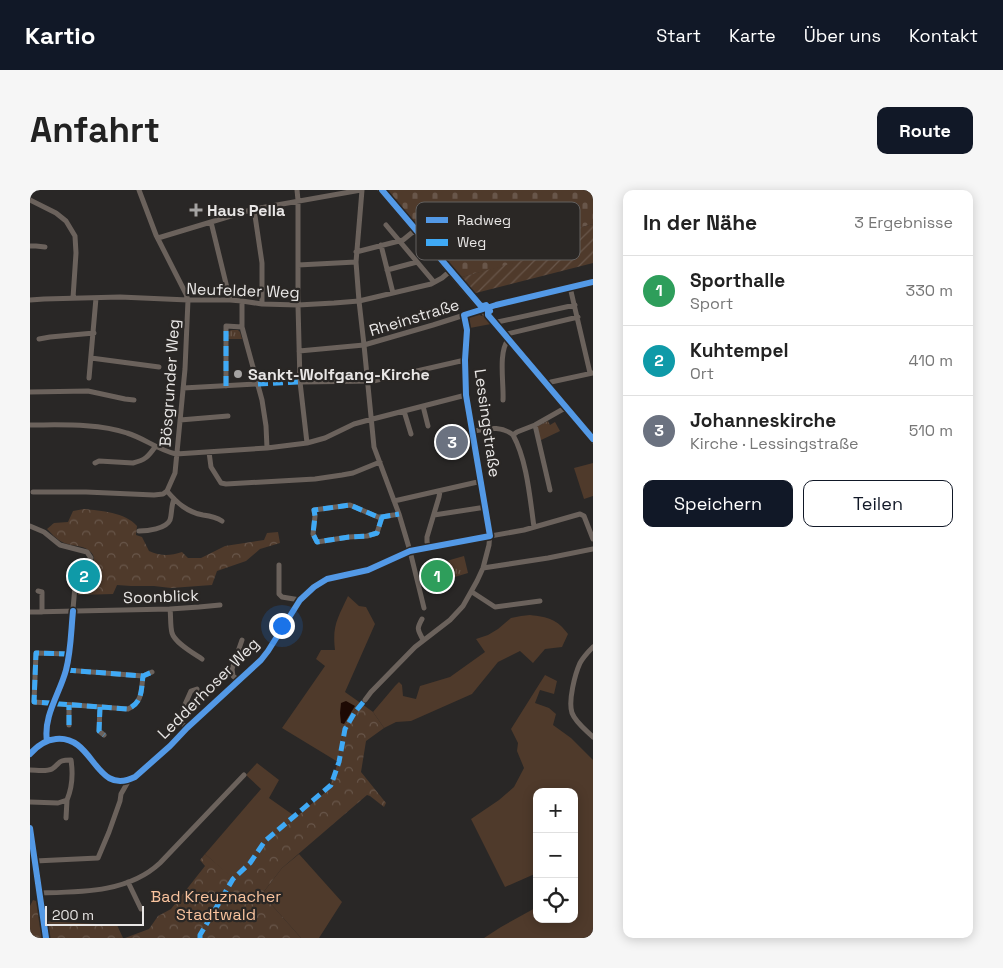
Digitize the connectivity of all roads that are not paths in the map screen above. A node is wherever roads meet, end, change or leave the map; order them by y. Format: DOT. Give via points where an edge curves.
graph roads {
  1 [pos="139,190"];
  2 [pos="297,190"];
  3 [pos="361,190"];
  4 [pos="380,190"];
  5 [pos="329,193"];
  6 [pos="30,200"];
  7 [pos="298,200"];
  8 [pos="254,209"];
  9 [pos="211,222"];
  10 [pos="386,225"];
  11 [pos="414,231"];
  12 [pos="416,233"];
  13 [pos="158,238"];
  14 [pos="399,241"];
  15 [pos="381,245"];
  16 [pos="30,246"];
  17 [pos="45,247"];
  18 [pos="356,252"];
  19 [pos="439,260"];
  20 [pos="356,262"];
  21 [pos="417,262"];
  22 [pos="298,266"];
  23 [pos="387,270"];
  24 [pos="449,272"];
  25 [pos="434,282"];
  26 [pos="593,282"];
  27 [pos="570,287"];
  28 [pos="393,293"];
  29 [pos="73,298"];
  30 [pos="96,298"];
  31 [pos="30,300"];
  32 [pos="188,300"];
  33 [pos="230,300"];
  34 [pos="242,301"];
  35 [pos="359,301"];
  36 [pos="262,304"];
  37 [pos="575,304"];
  38 [pos="298,305"];
  39 [pos="481,309"];
  40 [pos="464,314"];
  41 [pos="578,317"];
  42 [pos="493,323"];
  43 [pos="242,327"];
  44 [pos="94,333"];
  45 [pos="503,335"];
  46 [pos="39,339"];
  47 [pos="508,340"];
  48 [pos="364,345"];
  49 [pos="299,351"];
  50 [pos="91,358"];
  51 [pos="465,360"];
  52 [pos="159,366"];
  53 [pos="592,373"];
  54 [pos="89,378"];
  55 [pos="368,381"];
  56 [pos="300,382"];
  57 [pos="258,384"];
  58 [pos="226,386"];
  59 [pos="546,386"];
  60 [pos="183,388"];
  61 [pos="30,392"];
  62 [pos="466,395"];
  63 [pos="134,400"];
  64 [pos="503,400"];
  65 [pos="423,406"];
  66 [pos="565,408"];
  67 [pos="404,411"];
  68 [pos="228,416"];
  69 [pos="372,419"];
  70 [pos="180,420"];
  71 [pos="30,425"];
  72 [pos="535,425"];
  73 [pos="428,426"];
  74 [pos="473,431"];
  75 [pos="411,434"];
  76 [pos="513,435"];
  77 [pos="593,441"];
  78 [pos="307,443"];
  79 [pos="155,447"];
  80 [pos="267,448"];
  81 [pos="209,452"];
  82 [pos="176,454"];
  83 [pos="380,462"];
  84 [pos="95,464"];
  85 [pos="482,481"];
  86 [pos="550,490"];
  87 [pos="167,491"];
  88 [pos="440,491"];
  89 [pos="33,492"];
  90 [pos="174,499"];
  91 [pos="394,501"];
  92 [pos="486,507"];
  93 [pos="398,514"];
  94 [pos="434,515"];
  95 [pos="382,517"];
  96 [pos="222,521"];
  97 [pos="30,526"];
  98 [pos="534,528"];
  99 [pos="139,531"];
  100 [pos="490,536"];
  101 [pos="593,539"];
  102 [pos="593,549"];
  103 [pos="410,551"];
  104 [pos="279,565"];
  105 [pos="483,568"];
  106 [pos="38,591"];
  107 [pos="472,592"];
  108 [pos="300,600"];
  109 [pos="540,601"];
  110 [pos="220,605"];
  111 [pos="424,608"];
  112 [pos="170,609"];
  113 [pos="73,611"];
  114 [pos="30,612"];
  115 [pos="42,612"];
  116 [pos="422,618"];
  117 [pos="242,640"];
  118 [pos="423,640"];
  119 [pos="593,647"];
  120 [pos="69,654"];
  121 [pos="202,659"];
  122 [pos="66,670"];
  123 [pos="152,672"];
  124 [pos="143,676"];
  125 [pos="239,681"];
  126 [pos="197,689"];
  127 [pos="365,700"];
  128 [pos="32,702"];
  129 [pos="54,703"];
  130 [pos="69,705"];
  131 [pos="100,707"];
  132 [pos="69,725"];
  133 [pos="187,728"];
  134 [pos="104,735"];
  135 [pos="592,735"];
  136 [pos="46,741"];
  137 [pos="30,754"];
  138 [pos="30,770"];
  139 [pos="244,775"];
  140 [pos="129,780"];
  141 [pos="67,800"];
  142 [pos="30,802"];
  143 [pos="66,818"];
  144 [pos="30,828"];
  145 [pos="34,861"];
  146 [pos="33,872"];
  147 [pos="128,882"];
  148 [pos="39,893"];
  149 [pos="141,909"];
  150 [pos="46,938"];
  1 -- 13 [label="street, Bösgrunder Weg"];
  2 -- 7 [label="street"];
  3 -- 5 [label="street"];
  3 -- 18 [label="street"];
  4 -- 11 [label="street"];
  5 -- 7 [label="street"];
  6 -- 29 [label="street" via="56,214 75,236"];
  7 -- 8 [label="street"];
  7 -- 22 [label="street"];
  8 -- 9 [label="street"];
  8 -- 36 [label="street" via="262,263"];
  9 -- 13 [label="street"];
  9 -- 33 [label="street"];
  10 -- 14 [label="street"];
  11 -- 12 [label="street"];
  11 -- 14 [label="street"];
  13 -- 32 [label="street, Bösgrunder Weg"];
  14 -- 15 [label="street"];
  14 -- 21 [label="street"];
  15 -- 18 [label="street"];
  15 -- 23 [label="street"];
  16 -- 17 [label="street"];
  18 -- 20 [label="street"];
  19 -- 24 [label="street"];
  20 -- 22 [label="street"];
  20 -- 35 [label="street"];
  21 -- 23 [label="street"];
  21 -- 25 [label="street"];
  22 -- 38 [label="street"];
  23 -- 28 [label="street"];
  24 -- 25 [label="street, Neufelder Weg"];
  24 -- 39 [label="street"];
  25 -- 28 [label="street, Neufelder Weg"];
  26 -- 27 [label="street, Rheinstraße"];
  27 -- 37 [label="street"];
  27 -- 39 [label="street, Rheinstraße"];
  28 -- 35 [label="street, Neufelder Weg"];
  29 -- 30 [label="street, Neufelder Weg"];
  29 -- 31 [label="street, Neufelder Weg"];
  30 -- 32 [label="street, Neufelder Weg"];
  30 -- 44 [label="street"];
  32 -- 33 [label="street, Neufelder Weg"];
  32 -- 60 [label="street, Bösgrunder Weg"];
  33 -- 34 [label="street, Neufelder Weg"];
  34 -- 36 [label="street, Neufelder Weg"];
  34 -- 43 [label="street"];
  35 -- 38 [label="street, Neufelder Weg"];
  35 -- 48 [label="street"];
  36 -- 38 [label="street, Neufelder Weg"];
  37 -- 41 [label="street"];
  37 -- 42 [label="street"];
  38 -- 49 [label="street"];
  39 -- 40 [label="street, Rheinstraße"];
  39 -- 42 [label="street"];
  40 -- 48 [label="street, Rheinstraße"];
  40 -- 51 [label="street, Lessingstraße" via="467,330"];
  41 -- 45 [label="street"];
  41 -- 53 [label="street"];
  42 -- 45 [label="street"];
  43 -- 57 [label="street"];
  43 -- 58 [label="street" via="226,326"];
  44 -- 46 [label="street"];
  44 -- 50 [label="street"];
  45 -- 47 [label="street"];
  47 -- 59 [label="street"];
  47 -- 64 [label="street" via="502,360"];
  48 -- 49 [label="street, Rheinstraße"];
  48 -- 55 [label="street"];
  49 -- 56 [label="street"];
  50 -- 52 [label="street"];
  50 -- 54 [label="street"];
  51 -- 55 [label="street"];
  51 -- 62 [label="street, Lessingstraße"];
  53 -- 59 [label="street"];
  55 -- 56 [label="street"];
  55 -- 69 [label="street"];
  56 -- 78 [label="street"];
  57 -- 58 [label="street"];
  57 -- 80 [label="street"];
  58 -- 60 [label="street"];
  59 -- 66 [label="street"];
  60 -- 70 [label="street, Bösgrunder Weg"];
  61 -- 63 [label="street" via="88,392"];
  62 -- 65 [label="street"];
  62 -- 74 [label="street, Lessingstraße"];
  65 -- 67 [label="street"];
  65 -- 73 [label="street"];
  66 -- 72 [label="street"];
  66 -- 77 [label="street"];
  67 -- 69 [label="street"];
  67 -- 75 [label="street"];
  68 -- 70 [label="street"];
  69 -- 78 [label="street"];
  69 -- 83 [label="street" via="374,446"];
  70 -- 82 [label="street, Bösgrunder Weg"];
  71 -- 79 [label="street" via="114,429"];
  72 -- 76 [label="street"];
  72 -- 86 [label="street"];
  74 -- 76 [label="street" via="498,428"];
  74 -- 85 [label="street, Lessingstraße"];
  76 -- 98 [label="street" via="524,464"];
  78 -- 80 [label="street"];
  79 -- 82 [label="street"];
  79 -- 84 [label="street" via="148,457 138,462 99,461"];
  80 -- 81 [label="street"];
  81 -- 82 [label="street"];
  81 -- 83 [label="street" via="211,467 221,483 226,484 314,479 353,473"];
  82 -- 87 [label="street, Bösgrunder Weg" via="175,473"];
  83 -- 91 [label="street"];
  85 -- 88 [label="street"];
  85 -- 92 [label="street, Lessingstraße"];
  87 -- 89 [label="street" via="154,495"];
  87 -- 90 [label="street"];
  88 -- 91 [label="street"];
  88 -- 94 [label="street"];
  90 -- 96 [label="street" via="188,511"];
  90 -- 99 [label="street" via="167,524"];
  91 -- 93 [label="street"];
  92 -- 94 [label="street"];
  92 -- 100 [label="street, Lessingstraße"];
  93 -- 95 [label="street"];
  93 -- 103 [label="street"];
  94 -- 100 [label="street" via="427,537 429,546"];
  95 -- 95 [label="street" via="377,533 366,536 317,542 313,534 314,510 350,505"];
  97 -- 113 [label="street" via="60,545 85,551 91,556 89,564 76,575"];
  98 -- 100 [label="street"];
  98 -- 101 [label="street" via="582,514"];
  100 -- 105 [label="street, Lessingstraße"];
  102 -- 105 [label="street"];
  103 -- 108 [label="street, Ledderhoser Weg" via="368,570 327,579"];
  103 -- 111 [label="street"];
  104 -- 108 [label="street" via="280,594"];
  105 -- 107 [label="street, Lessingstraße"];
  106 -- 115 [label="street" via="42,592"];
  107 -- 109 [label="street" via="495,607"];
  107 -- 118 [label="street, Lessingstraße" via="450,620"];
  108 -- 125 [label="street, Ledderhoser Weg" via="268,651"];
  110 -- 112 [label="street, Soonblick"];
  112 -- 113 [label="street, Soonblick"];
  112 -- 121 [label="street" via="173,636"];
  113 -- 115 [label="street, Soonblick"];
  113 -- 120 [label="street"];
  114 -- 115 [label="street, Soonblick"];
  116 -- 118 [label="street" via="418,628"];
  117 -- 125 [label="street" via="232,669 233,676"];
  118 -- 127 [label="street, Lessingstraße"];
  119 -- 135 [label="street" via="578,669 570,701 574,716"];
  120 -- 122 [label="street"];
  120 -- 128 [label="street" via="36,653"];
  122 -- 124 [label="street"];
  122 -- 129 [label="street"];
  123 -- 124 [label="street"];
  124 -- 131 [label="street" via="141,697 133,706"];
  125 -- 133 [label="street, Ledderhoser Weg"];
  126 -- 133 [label="street" via="191,691 181,719"];
  128 -- 129 [label="street"];
  129 -- 130 [label="street"];
  129 -- 136 [label="street" via="47,724"];
  130 -- 131 [label="street"];
  130 -- 132 [label="street"];
  131 -- 134 [label="street" via="99,731"];
  133 -- 140 [label="street, Ledderhoser Weg"];
  136 -- 137 [label="street"];
  136 -- 140 [label="street" via="70,740 108,778"];
  138 -- 141 [label="street" via="52,769 58,762 71,760"];
  139 -- 147 [label="street" via="160,863"];
  140 -- 145 [label="street" via="98,858"];
  141 -- 142 [label="street" via="58,803"];
  141 -- 143 [label="street"];
  144 -- 145 [label="street"];
  145 -- 146 [label="street"];
  146 -- 148 [label="street"];
  147 -- 148 [label="street" via="89,891"];
  147 -- 149 [label="street"];
  148 -- 150 [label="street"];
}
